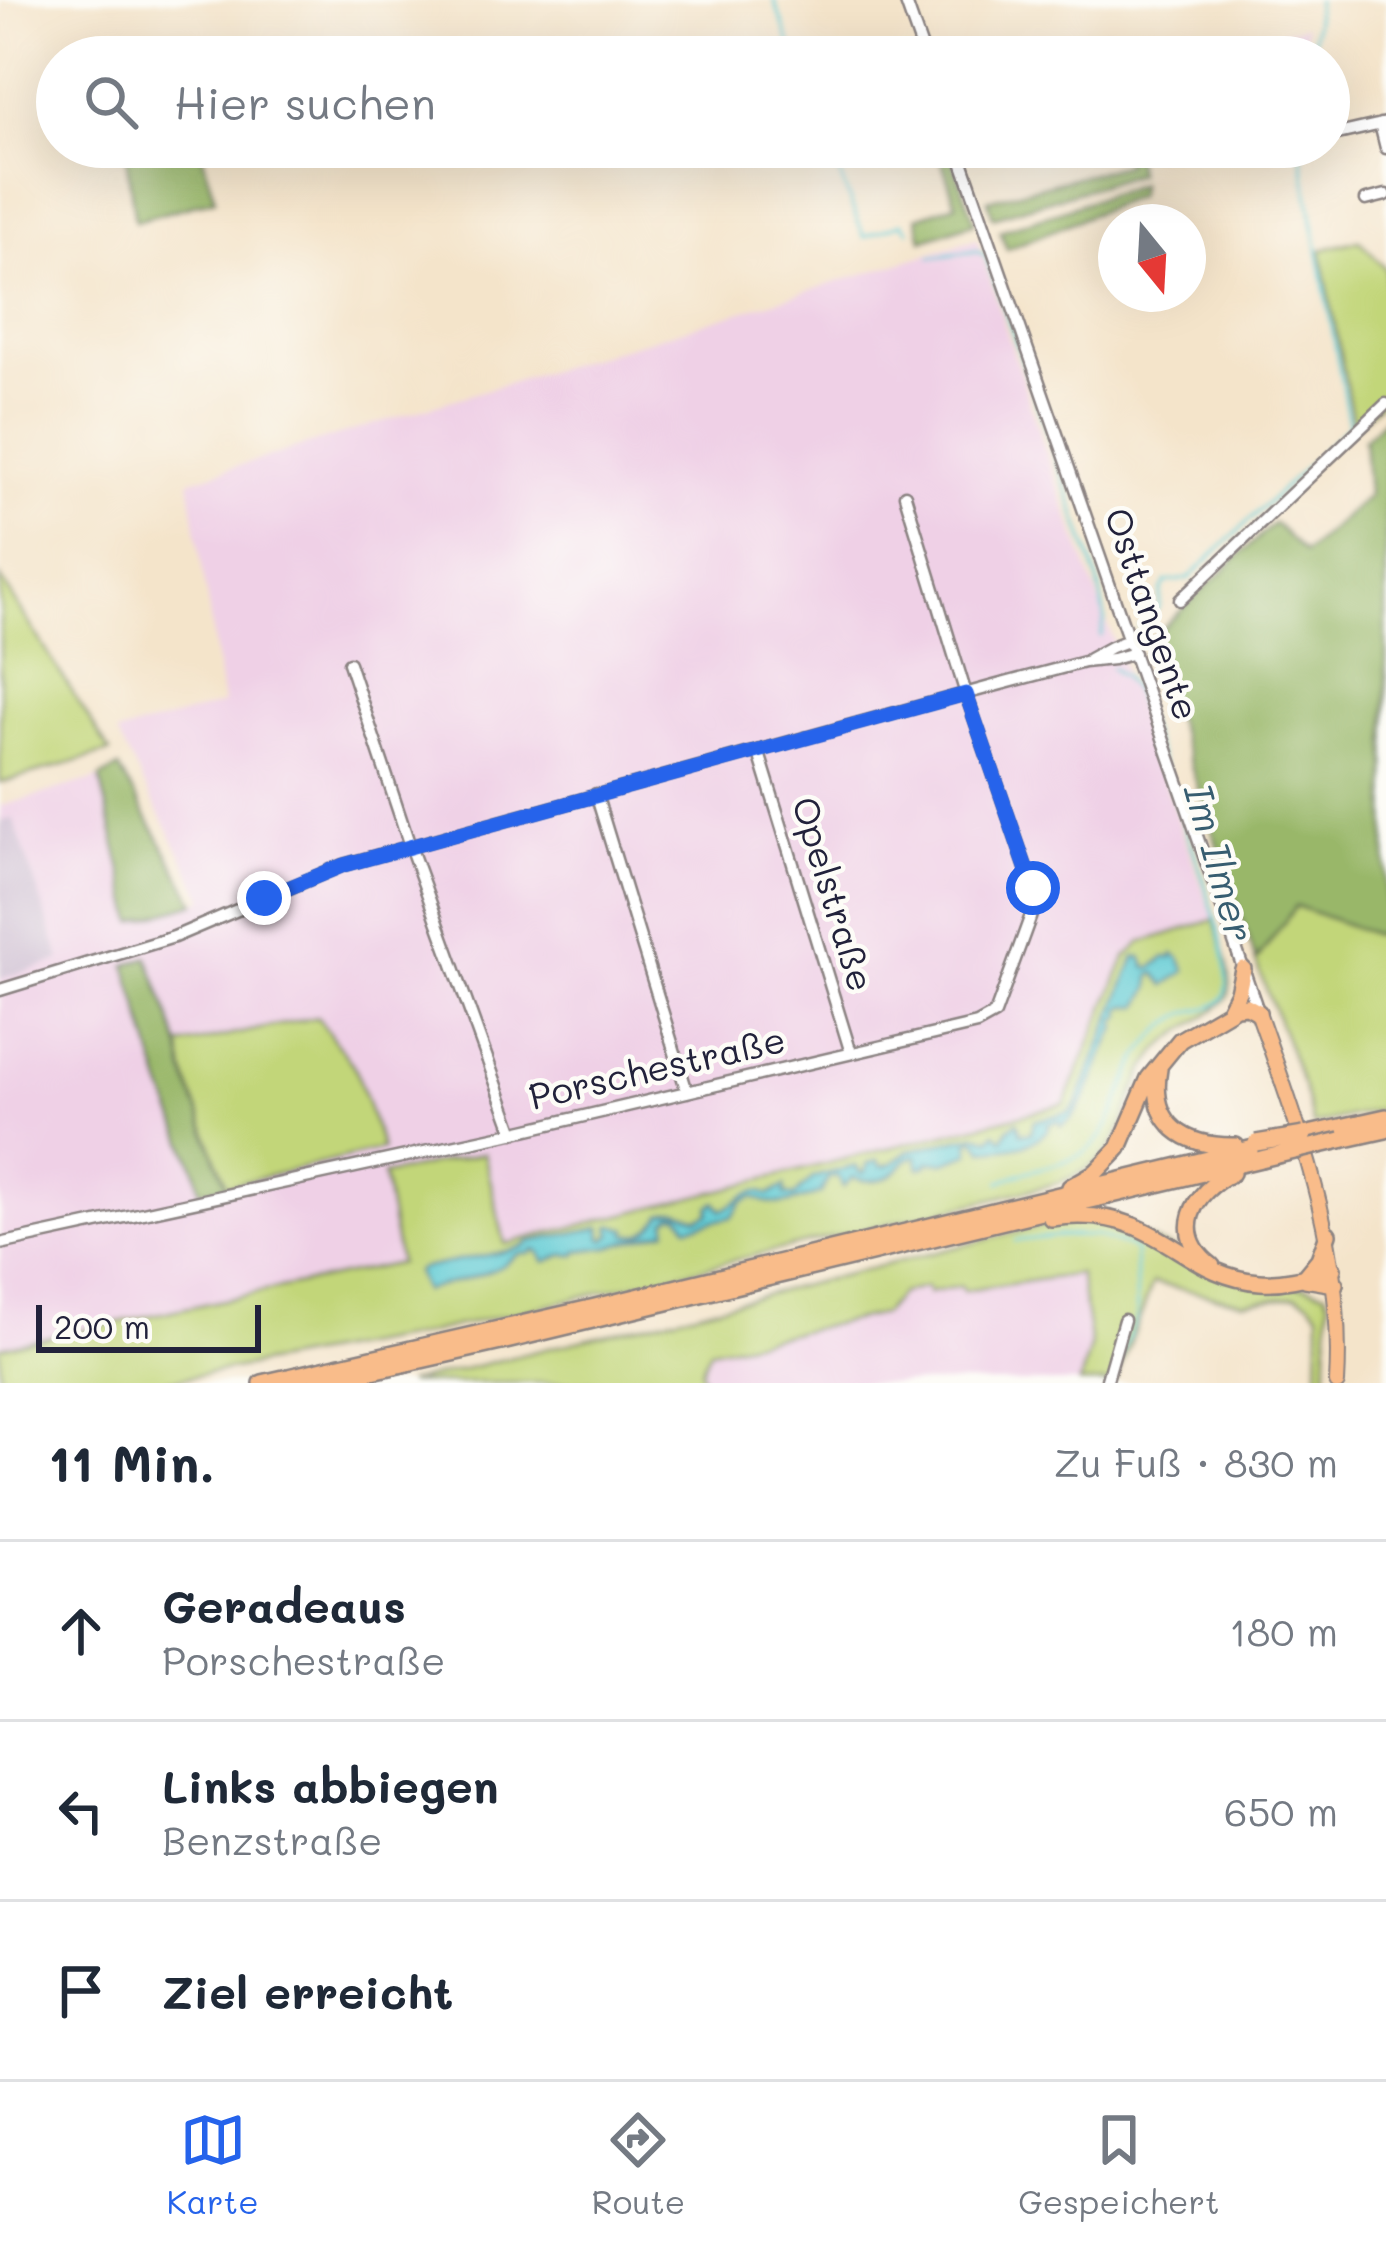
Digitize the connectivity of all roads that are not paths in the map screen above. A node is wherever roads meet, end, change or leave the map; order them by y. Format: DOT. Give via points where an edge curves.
graph roads {
  1 [pos="905,0"];
  2 [pos="918,36"];
  3 [pos="1383,124"];
  4 [pos="1350,131"];
  5 [pos="1386,148"];
  6 [pos="964,168"];
  7 [pos="1386,195"];
  8 [pos="1366,200"];
  9 [pos="1386,404"];
  10 [pos="904,495"];
  11 [pos="1180,600"];
  12 [pos="1131,647"];
  13 [pos="349,663"];
  14 [pos="966,694"];
  15 [pos="759,752"];
  16 [pos="596,794"];
  17 [pos="410,846"];
  18 [pos="1243,969"];
  19 [pos="0,991"];
  20 [pos="1229,1010"];
  21 [pos="1258,1012"];
  22 [pos="1211,1021"];
  23 [pos="851,1053"];
  24 [pos="1162,1060"];
  25 [pos="687,1092"];
  26 [pos="1386,1117"];
  27 [pos="1386,1130"];
  28 [pos="514,1133"];
  29 [pos="1338,1134"];
  30 [pos="1258,1150"];
  31 [pos="1046,1198"];
  32 [pos="971,1229"];
  33 [pos="1328,1234"];
  34 [pos="0,1244"];
  35 [pos="1230,1276"];
  36 [pos="1334,1276"];
  37 [pos="1302,1278"];
  38 [pos="1124,1321"];
  39 [pos="262,1383"];
  40 [pos="320,1383"];
  41 [pos="1106,1383"];
  42 [pos="1337,1383"];
  1 -- 2 [label="street"];
  3 -- 4 [label="street"];
  3 -- 5 [label="street"];
  6 -- 12 [label="street, Osttangente"];
  7 -- 8 [label="street"];
  9 -- 11 [label="street"];
  10 -- 14 [label="street"];
  12 -- 14 [label="street"];
  12 -- 18 [label="street, Osttangente"];
  13 -- 17 [label="street"];
  14 -- 15 [label="street"];
  14 -- 23 [label="street, Porschestraße" via="1034,907 995,1014"];
  15 -- 16 [label="street"];
  15 -- 23 [label="street, Opelstraße"];
  16 -- 17 [label="street"];
  16 -- 25 [label="street"];
  17 -- 19 [label="street" via="328,869 174,937"];
  17 -- 28 [label="street"];
  18 -- 20 [label="highway"];
  18 -- 21 [label="street, Osttangente"];
  20 -- 21 [label="highway" via="1244,1005"];
  20 -- 22 [label="highway"];
  21 -- 22 [label="highway"];
  21 -- 33 [label="main road, Osttangente"];
  22 -- 24 [label="highway"];
  23 -- 25 [label="street, Porschestraße"];
  24 -- 30 [label="highway" via="1157,1095 1177,1132"];
  24 -- 31 [label="highway" via="1110,1160"];
  25 -- 28 [label="street, Porschestraße"];
  26 -- 29 [label="highway"];
  27 -- 29 [label="highway"];
  28 -- 34 [label="street, Porschestraße"];
  29 -- 30 [label="highway, bridge"];
  29 -- 30 [label="highway, bridge"];
  30 -- 31 [label="highway"];
  30 -- 32 [label="highway"];
  30 -- 35 [label="highway" via="1194,1206 1196,1249"];
  31 -- 39 [label="highway"];
  32 -- 35 [label="highway" via="1058,1217 1116,1220"];
  32 -- 40 [label="highway"];
  33 -- 36 [label="main road, Osttangente"];
  33 -- 37 [label="highway"];
  35 -- 37 [label="highway"];
  36 -- 37 [label="highway"];
  36 -- 42 [label="main road, Osttangente"];
  38 -- 41 [label="street"];
}
